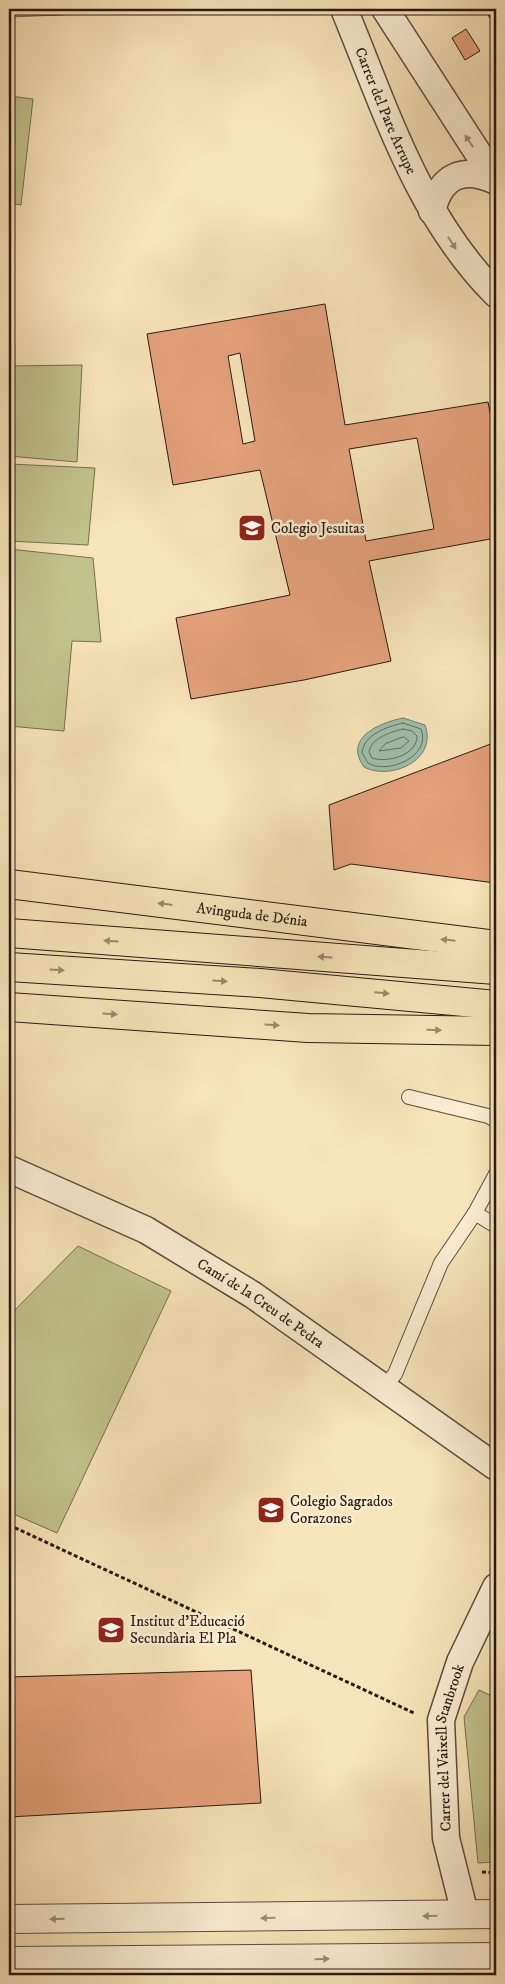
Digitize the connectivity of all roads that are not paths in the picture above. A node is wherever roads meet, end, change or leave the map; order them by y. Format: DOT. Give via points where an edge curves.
graph roads {
  1 [pos="344,9"];
  2 [pos="385,9"];
  3 [pos="496,181"];
  4 [pos="432,211"];
  5 [pos="496,294"];
  6 [pos="9,884"];
  7 [pos="9,933"];
  8 [pos="496,946"];
  9 [pos="9,967"];
  10 [pos="496,970"];
  11 [pos="496,1005"];
  12 [pos="9,1007"];
  13 [pos="496,1031"];
  14 [pos="409,1097"];
  15 [pos="496,1120"];
  16 [pos="9,1168"];
  17 [pos="496,1174"];
  18 [pos="474,1213"];
  19 [pos="496,1226"];
  20 [pos="384,1387"];
  21 [pos="496,1467"];
  22 [pos="496,1587"];
  23 [pos="465,1914"];
  24 [pos="496,1914"];
  25 [pos="105,1919"];
  26 [pos="9,1920"];
  27 [pos="496,1957"];
  28 [pos="9,1961"];
  29 [pos="116,1967"];
  1 -- 4 [label="street, Carrer del Pare Arrupe" via="411,170"];
  3 -- 2 [label="street, one-way"];
  3 -- 4 [label="street" via="479,173 461,173 444,183"];
  4 -- 5 [label="street, Carrer del Pare Arrupe, one-way" via="456,250"];
  8 -- 6 [label="main road, Avinguda de Dénia, one-way"];
  10 -- 7 [label="main road, one-way"];
  9 -- 11 [label="main road, one-way" via="270,984"];
  12 -- 13 [label="main road, one-way" via="308,1028"];
  14 -- 15 [label="lane"];
  16 -- 20 [label="street, Camí de la Creu de Pedra" via="146,1230 253,1295"];
  17 -- 18 [label="lane"];
  18 -- 19 [label="lane"];
  18 -- 20 [label="lane" via="441,1263 395,1374"];
  20 -- 21 [label="street, Camí de la Creu de Pedra"];
  22 -- 23 [label="street, Carrer del Vaixell Stanbrook" via="460,1662 441,1720 446,1838"];
  23 -- 24 [label="street"];
  23 -- 25 [label="street, one-way"];
  25 -- 26 [label="street, one-way"];
  25 -- 29 [label="street"];
  29 -- 27 [label="street, one-way" via="168,1961"];
  28 -- 29 [label="street"];
}
